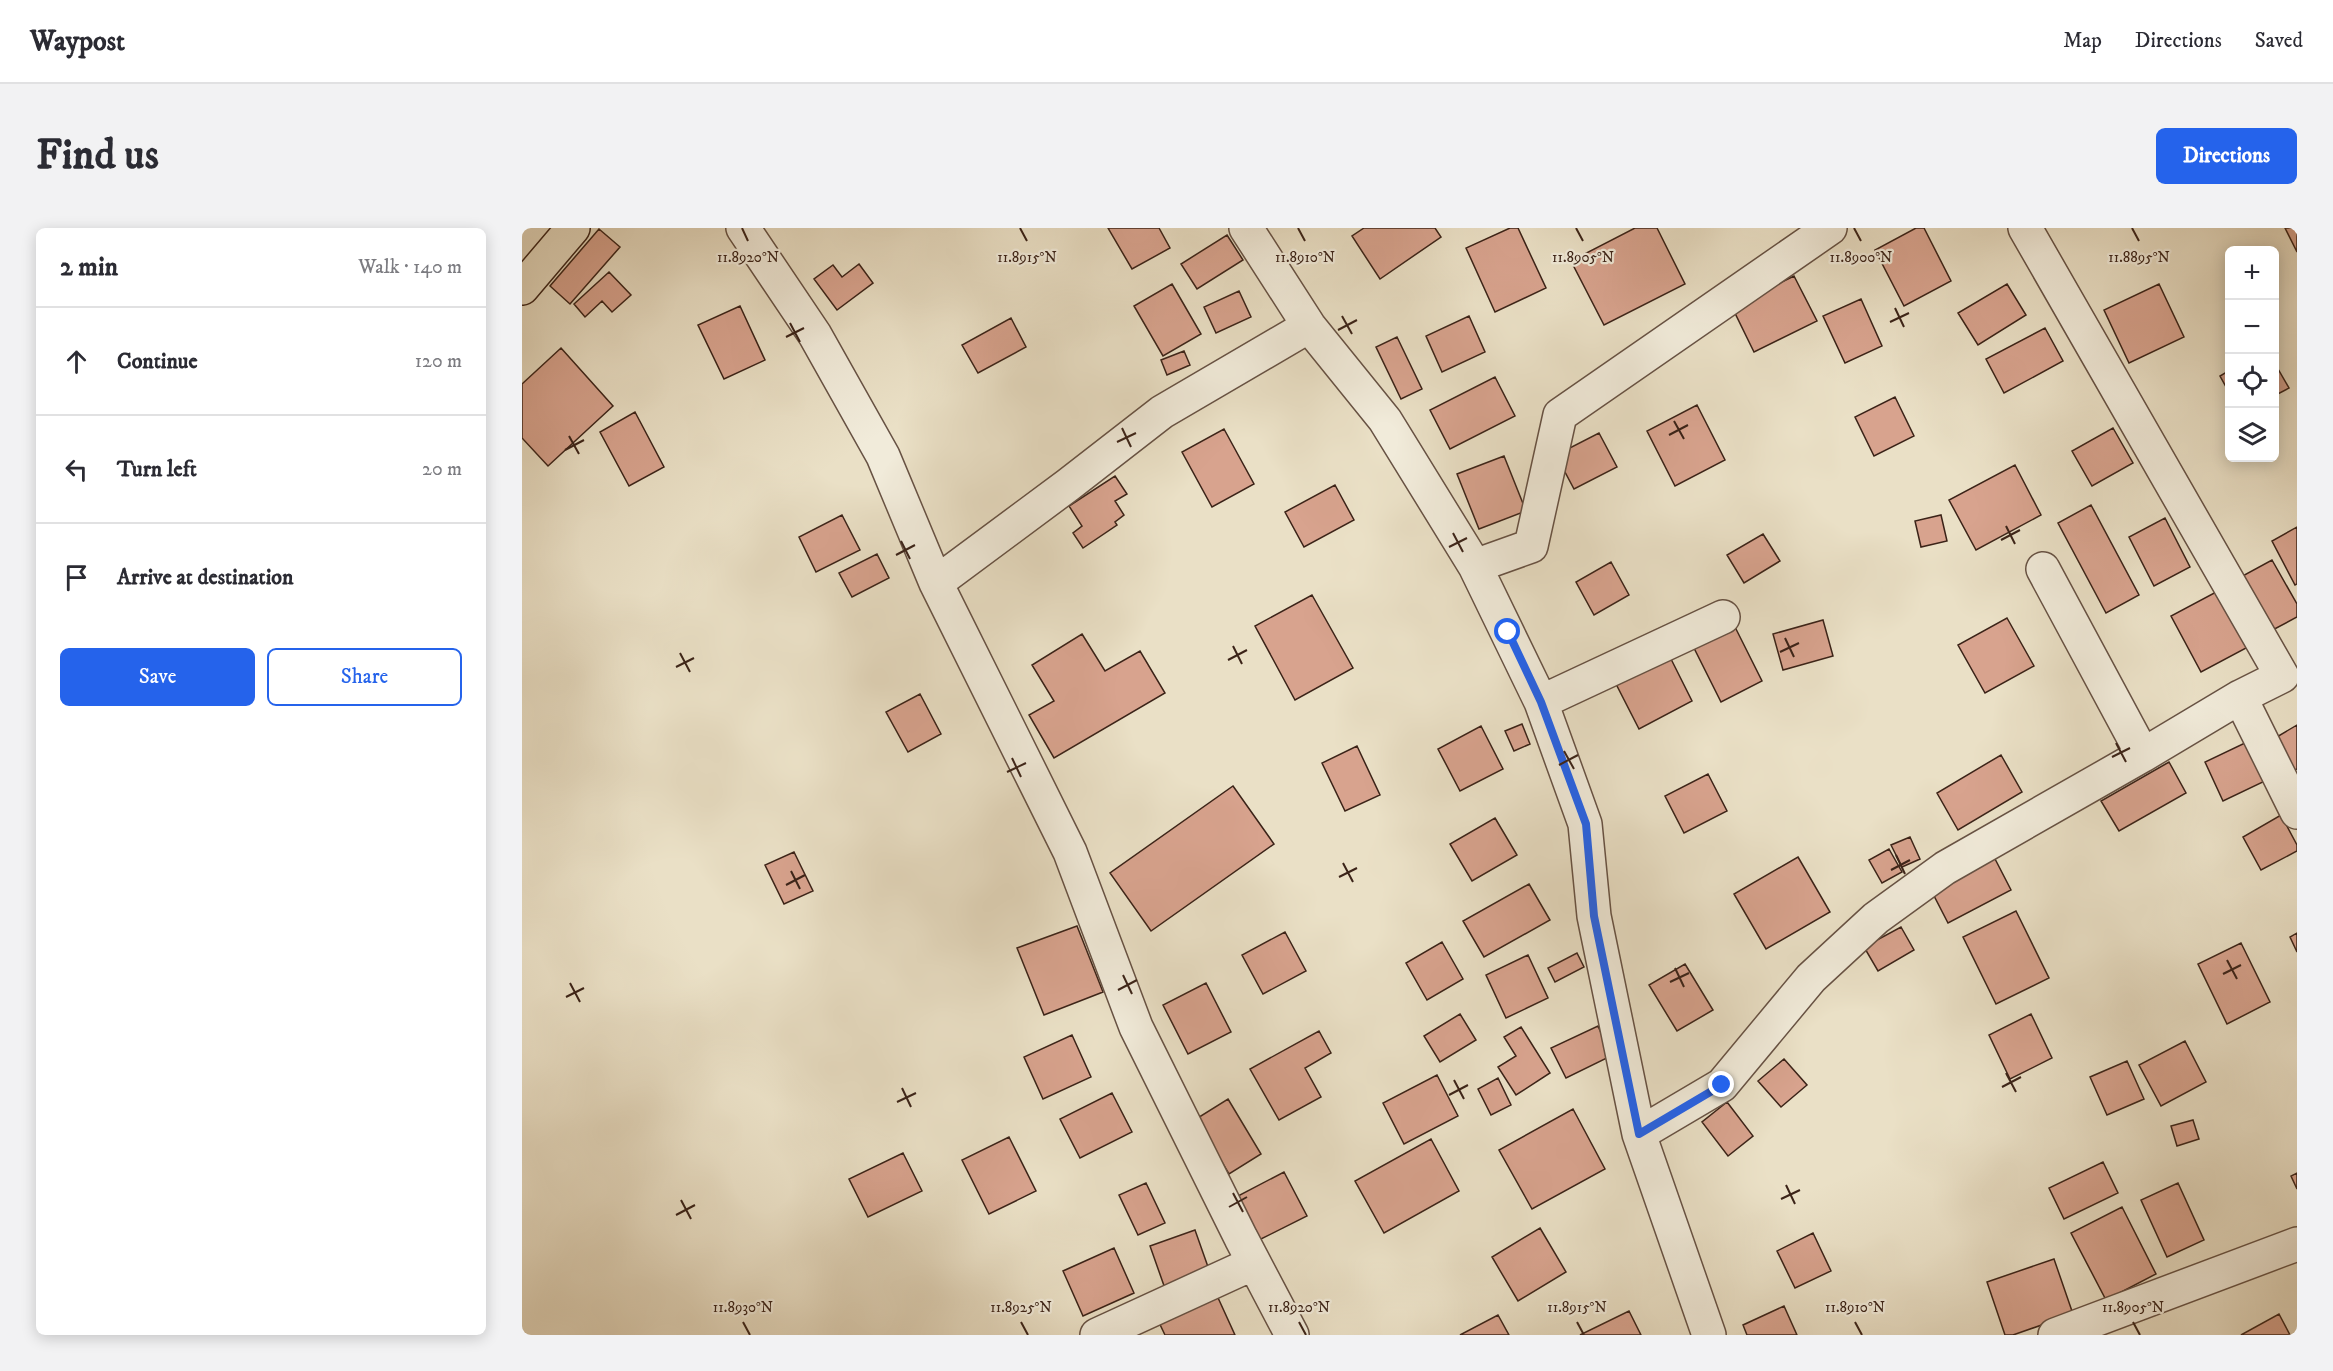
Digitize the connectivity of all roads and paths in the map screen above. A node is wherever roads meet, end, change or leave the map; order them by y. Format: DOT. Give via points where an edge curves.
graph roads {
  1 [pos="573,228"];
  2 [pos="743,228"];
  3 [pos="1246,228"];
  4 [pos="1830,228"];
  5 [pos="2025,228"];
  6 [pos="522,288"];
  7 [pos="1309,326"];
  8 [pos="1475,566"];
  9 [pos="2043,569"];
  10 [pos="936,583"];
  11 [pos="1723,617"];
  12 [pos="2290,672"];
  13 [pos="2240,697"];
  14 [pos="1541,702"];
  15 [pos="2143,755"];
  16 [pos="2297,812"];
  17 [pos="1639,1134"];
  18 [pos="2297,1244"];
  19 [pos="1254,1263"];
  20 [pos="1097,1335"];
  21 [pos="1292,1335"];
  22 [pos="1709,1335"];
  23 [pos="2055,1335"];
  1 -- 6 [label="highway"];
  2 -- 10 [label="street" via="815,335 883,456"];
  3 -- 7 [label="street"];
  4 -- 8 [label="street" via="1560,415 1531,546"];
  5 -- 12 [label="street"];
  7 -- 8 [label="street" via="1385,420"];
  7 -- 10 [label="street" via="1162,412"];
  8 -- 14 [label="street"];
  9 -- 15 [label="street"];
  10 -- 19 [label="street" via="1070,852 1136,1027"];
  11 -- 14 [label="street"];
  12 -- 13 [label="street"];
  13 -- 15 [label="street"];
  13 -- 16 [label="street"];
  14 -- 17 [label="street" via="1586,824 1594,916"];
  15 -- 17 [label="street" via="1945,868 1876,918 1811,978 1722,1085"];
  17 -- 22 [label="street"];
  18 -- 23 [label="street"];
  19 -- 20 [label="street"];
  19 -- 21 [label="street"];
}
